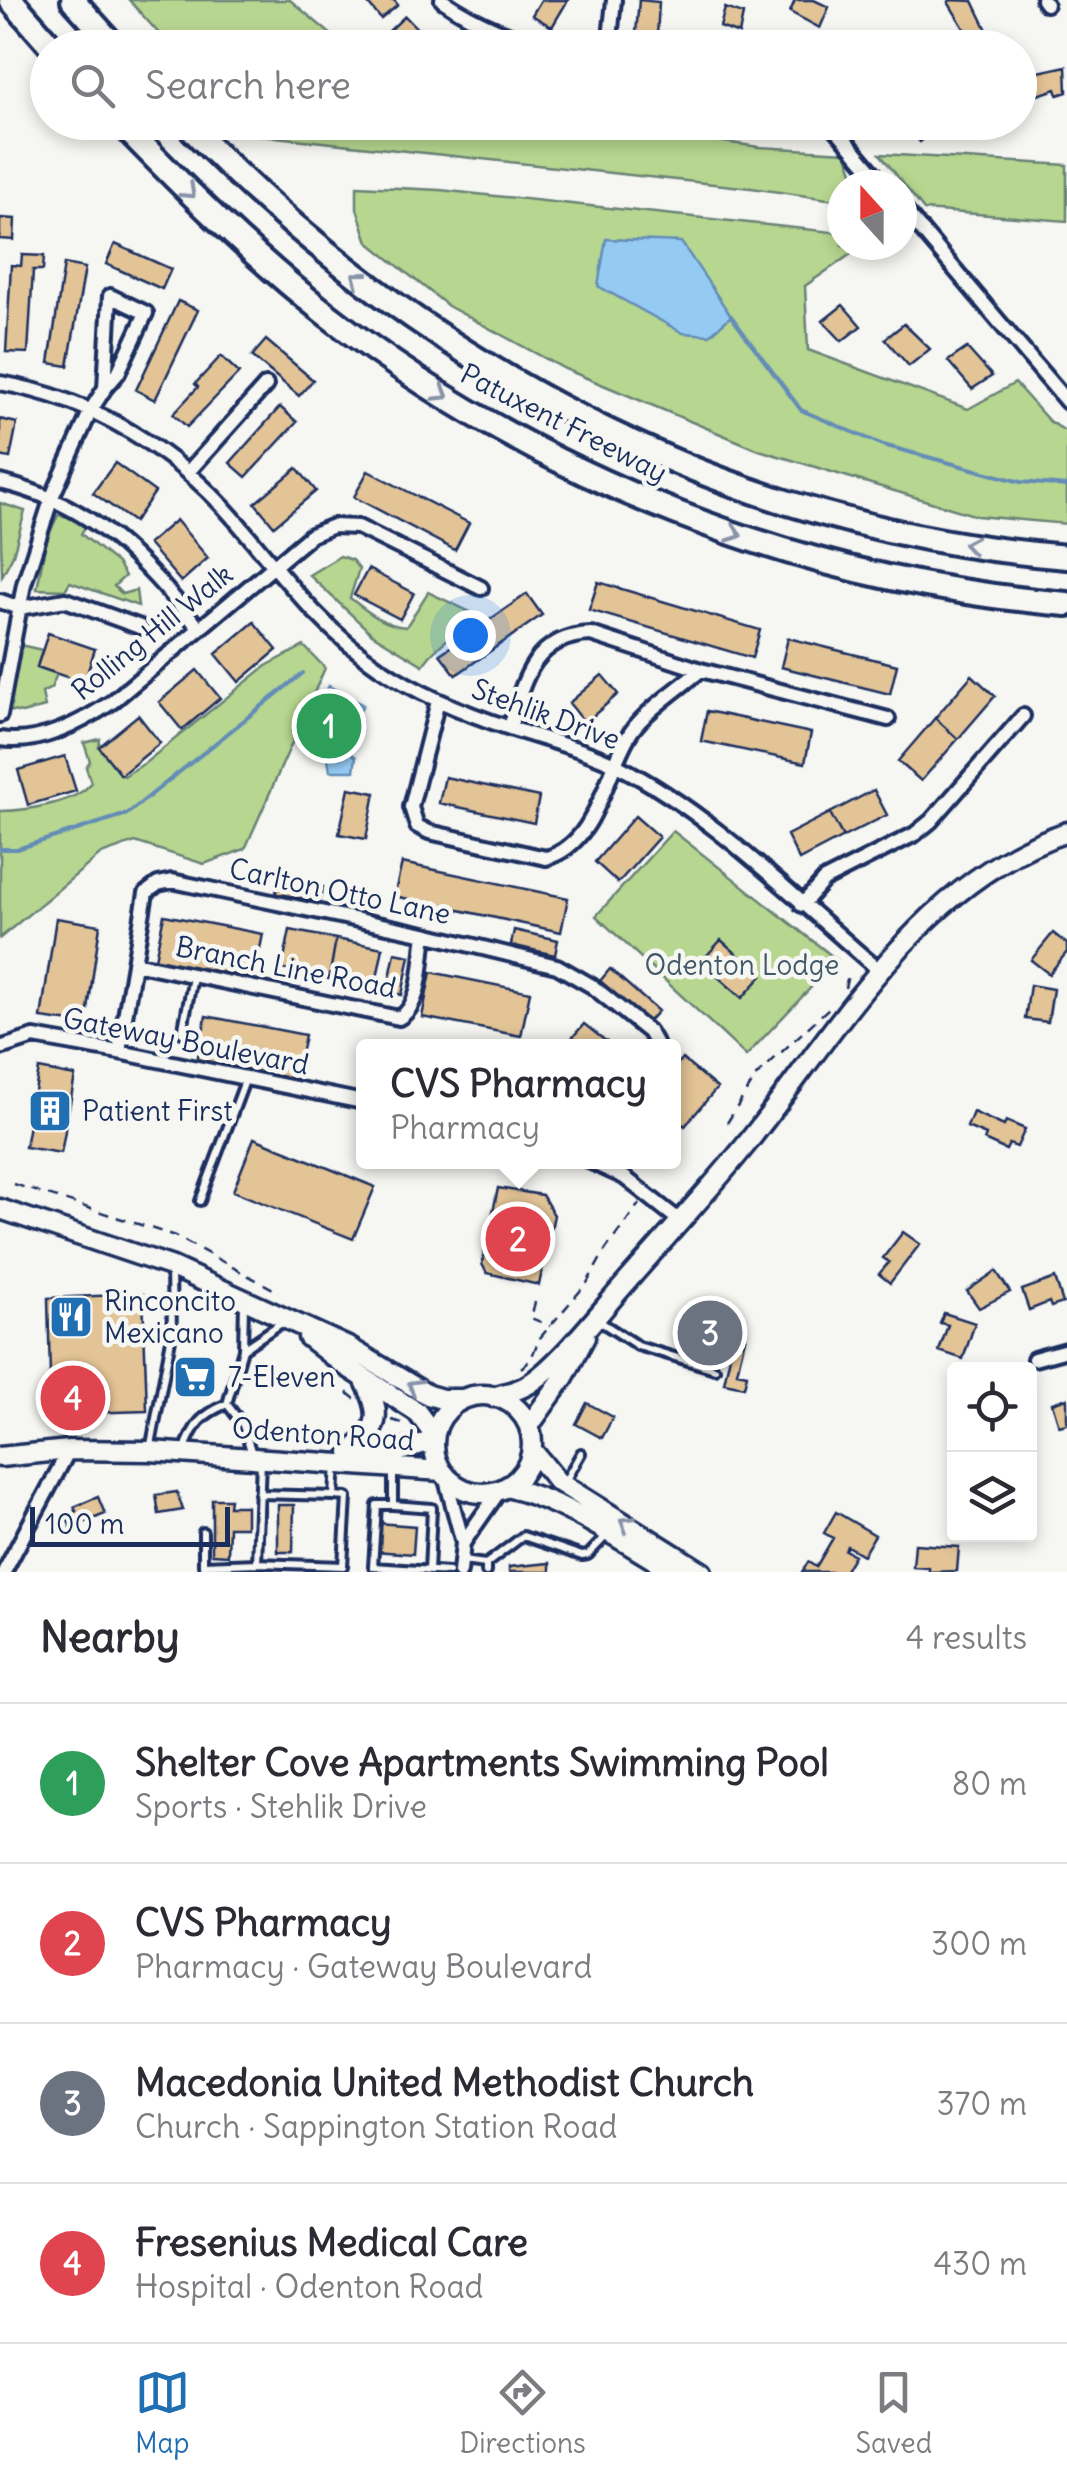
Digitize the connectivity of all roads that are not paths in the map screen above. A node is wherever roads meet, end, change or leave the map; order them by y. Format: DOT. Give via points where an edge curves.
graph roads {
  1 [pos="11,0"];
  2 [pos="74,0"];
  3 [pos="442,0"];
  4 [pos="614,0"];
  5 [pos="37,30"];
  6 [pos="100,30"];
  7 [pos="495,30"];
  8 [pos="612,30"];
  9 [pos="138,140"];
  10 [pos="204,140"];
  11 [pos="845,140"];
  12 [pos="871,170"];
  13 [pos="917,225"];
  14 [pos="0,382"];
  15 [pos="266,385"];
  16 [pos="105,388"];
  17 [pos="1067,402"];
  18 [pos="92,410"];
  19 [pos="189,471"];
  20 [pos="0,482"];
  21 [pos="52,497"];
  22 [pos="1067,557"];
  23 [pos="273,566"];
  24 [pos="481,588"];
  25 [pos="0,601"];
  26 [pos="1067,604"];
  27 [pos="20,608"];
  28 [pos="140,627"];
  29 [pos="199,628"];
  30 [pos="701,670"];
  31 [pos="438,702"];
  32 [pos="0,715"];
  33 [pos="1022,716"];
  34 [pos="888,719"];
  35 [pos="510,728"];
  36 [pos="0,739"];
  37 [pos="615,764"];
  38 [pos="1067,832"];
  39 [pos="802,905"];
  40 [pos="425,934"];
  41 [pos="134,964"];
  42 [pos="880,971"];
  43 [pos="193,976"];
  44 [pos="182,1033"];
  45 [pos="652,1039"];
  46 [pos="0,1048"];
  47 [pos="119,1052"];
  48 [pos="246,1077"];
  49 [pos="356,1101"];
  50 [pos="606,1169"];
  51 [pos="200,1201"];
  52 [pos="0,1209"];
  53 [pos="680,1221"];
  54 [pos="170,1266"];
  55 [pos="244,1298"];
  56 [pos="595,1319"];
  57 [pos="289,1322"];
  58 [pos="243,1349"];
  59 [pos="1067,1350"];
  60 [pos="1034,1359"];
  61 [pos="715,1369"];
  62 [pos="363,1377"];
  63 [pos="493,1396"];
  64 [pos="464,1400"];
  65 [pos="228,1404"];
  66 [pos="529,1426"];
  67 [pos="434,1437"];
  68 [pos="68,1450"];
  69 [pos="532,1450"];
  70 [pos="150,1451"];
  71 [pos="192,1452"];
  72 [pos="581,1453"];
  73 [pos="256,1454"];
  74 [pos="0,1457"];
  75 [pos="343,1458"];
  76 [pos="393,1466"];
  77 [pos="444,1474"];
  78 [pos="563,1484"];
  79 [pos="504,1488"];
  80 [pos="259,1494"];
  81 [pos="334,1496"];
  82 [pos="393,1506"];
  83 [pos="204,1532"];
  84 [pos="609,1532"];
  85 [pos="463,1543"];
  86 [pos="258,1562"];
  87 [pos="460,1566"];
  88 [pos="486,1568"];
  89 [pos="429,1570"];
  90 [pos="4,1572"];
  91 [pos="449,1572"];
  92 [pos="674,1572"];
  93 [pos="702,1572"];
  1 -- 5 [label="highway"];
  2 -- 6 [label="highway"];
  3 -- 7 [label="street"];
  4 -- 8 [label="street"];
  9 -- 26 [label="highway, Patuxent Freeway, one-way" via="324,312 399,367 539,450 744,538 970,593"];
  22 -- 10 [label="highway, Patuxent Freeway, one-way" via="957,543 828,514 621,439 494,372 354,276"];
  11 -- 12 [label="street"];
  13 -- 17 [label="street"];
  14 -- 18 [label="street, Stehlik Drive"];
  15 -- 19 [label="street"];
  16 -- 16 [label="street" via="104,371 110,296 146,313"];
  16 -- 18 [label="street"];
  18 -- 19 [label="street, Stehlik Drive"];
  18 -- 21 [label="street"];
  19 -- 23 [label="street, Stehlik Drive"];
  20 -- 21 [label="street"];
  21 -- 27 [label="street"];
  21 -- 29 [label="street" via="122,541"];
  23 -- 24 [label="street, Rolling Hill Walk" via="310,535 333,526 358,527"];
  23 -- 29 [label="street, Rolling Hill Walk"];
  23 -- 31 [label="street, Stehlik Drive" via="340,638"];
  25 -- 27 [label="street"];
  27 -- 28 [label="street" via="65,600"];
  27 -- 32 [label="street"];
  29 -- 36 [label="street, Rolling Hill Walk" via="87,719 16,742"];
  30 -- 34 [label="street"];
  30 -- 35 [label="street" via="574,634 524,677"];
  30 -- 37 [label="street" via="632,730"];
  31 -- 35 [label="street, Stehlik Drive"];
  31 -- 37 [label="street" via="411,806 417,826 429,832 546,858 561,854 588,824"];
  33 -- 39 [label="street" via="915,834 824,880"];
  35 -- 37 [label="street, Stehlik Drive"];
  37 -- 39 [label="street, Stehlik Drive" via="672,797"];
  38 -- 42 [label="main road" via="1007,857 964,888"];
  39 -- 42 [label="street, Stehlik Drive"];
  40 -- 41 [label="street, Carlton Otto Lane" via="172,881 146,892"];
  40 -- 43 [label="street, Branch Line Road" via="414,1000 398,1018"];
  40 -- 45 [label="street, Carlton Otto Lane" via="558,966"];
  41 -- 43 [label="street, Branch Line Road"];
  41 -- 47 [label="street, Carlton Otto Lane"];
  42 -- 53 [label="main road"];
  43 -- 44 [label="lane"];
  46 -- 47 [label="street, Gateway Boulevard" via="34,1038"];
  47 -- 48 [label="street, Gateway Boulevard"];
  48 -- 49 [label="street, Gateway Boulevard"];
  48 -- 51 [label="lane"];
  50 -- 53 [label="street"];
  52 -- 54 [label="main road"];
  53 -- 56 [label="main road"];
  54 -- 55 [label="main road"];
  54 -- 70 [label="lane" via="172,1334"];
  55 -- 57 [label="main road"];
  55 -- 58 [label="lane"];
  56 -- 61 [label="lane" via="638,1346"];
  56 -- 63 [label="main road" via="532,1383"];
  56 -- 66 [label="main road"];
  57 -- 58 [label="lane"];
  57 -- 62 [label="main road"];
  64 -- 57 [label="main road, one-way" via="428,1395 350,1348"];
  58 -- 65 [label="lane"];
  59 -- 60 [label="street"];
  62 -- 67 [label="main road" via="417,1412"];
  62 -- 75 [label="main road" via="376,1423"];
  63 -- 64 [label="main road"];
  63 -- 66 [label="main road" via="512,1405"];
  64 -- 67 [label="main road" via="447,1410"];
  65 -- 71 [label="lane" via="194,1424"];
  65 -- 73 [label="lane"];
  66 -- 69 [label="main road"];
  67 -- 75 [label="main road, Odenton Road" via="397,1452"];
  67 -- 77 [label="main road"];
  68 -- 70 [label="main road, Odenton Road"];
  68 -- 74 [label="main road, Odenton Road"];
  68 -- 90 [label="street"];
  69 -- 78 [label="main road"];
  69 -- 79 [label="main road" via="527,1466"];
  70 -- 71 [label="main road, Odenton Road"];
  71 -- 73 [label="main road, Odenton Road"];
  72 -- 78 [label="lane"];
  73 -- 75 [label="main road, Odenton Road"];
  73 -- 80 [label="lane"];
  75 -- 76 [label="main road, Odenton Road"];
  75 -- 81 [label="lane"];
  76 -- 77 [label="main road, Odenton Road"];
  76 -- 82 [label="lane"];
  77 -- 79 [label="main road" via="474,1492"];
  77 -- 85 [label="street"];
  93 -- 78 [label="main road, one-way"];
  79 -- 84 [label="main road" via="556,1502"];
  79 -- 85 [label="street"];
  80 -- 81 [label="lane"];
  80 -- 86 [label="lane"];
  81 -- 86 [label="lane" via="347,1497 343,1566"];
  82 -- 89 [label="lane" via="432,1508"];
  82 -- 89 [label="lane" via="377,1505 373,1567"];
  83 -- 86 [label="lane" via="203,1565"];
  84 -- 88 [label="lane" via="588,1556 523,1536"];
  84 -- 92 [label="main road"];
  85 -- 87 [label="street"];
  87 -- 88 [label="lane"];
  89 -- 91 [label="lane"];
}
